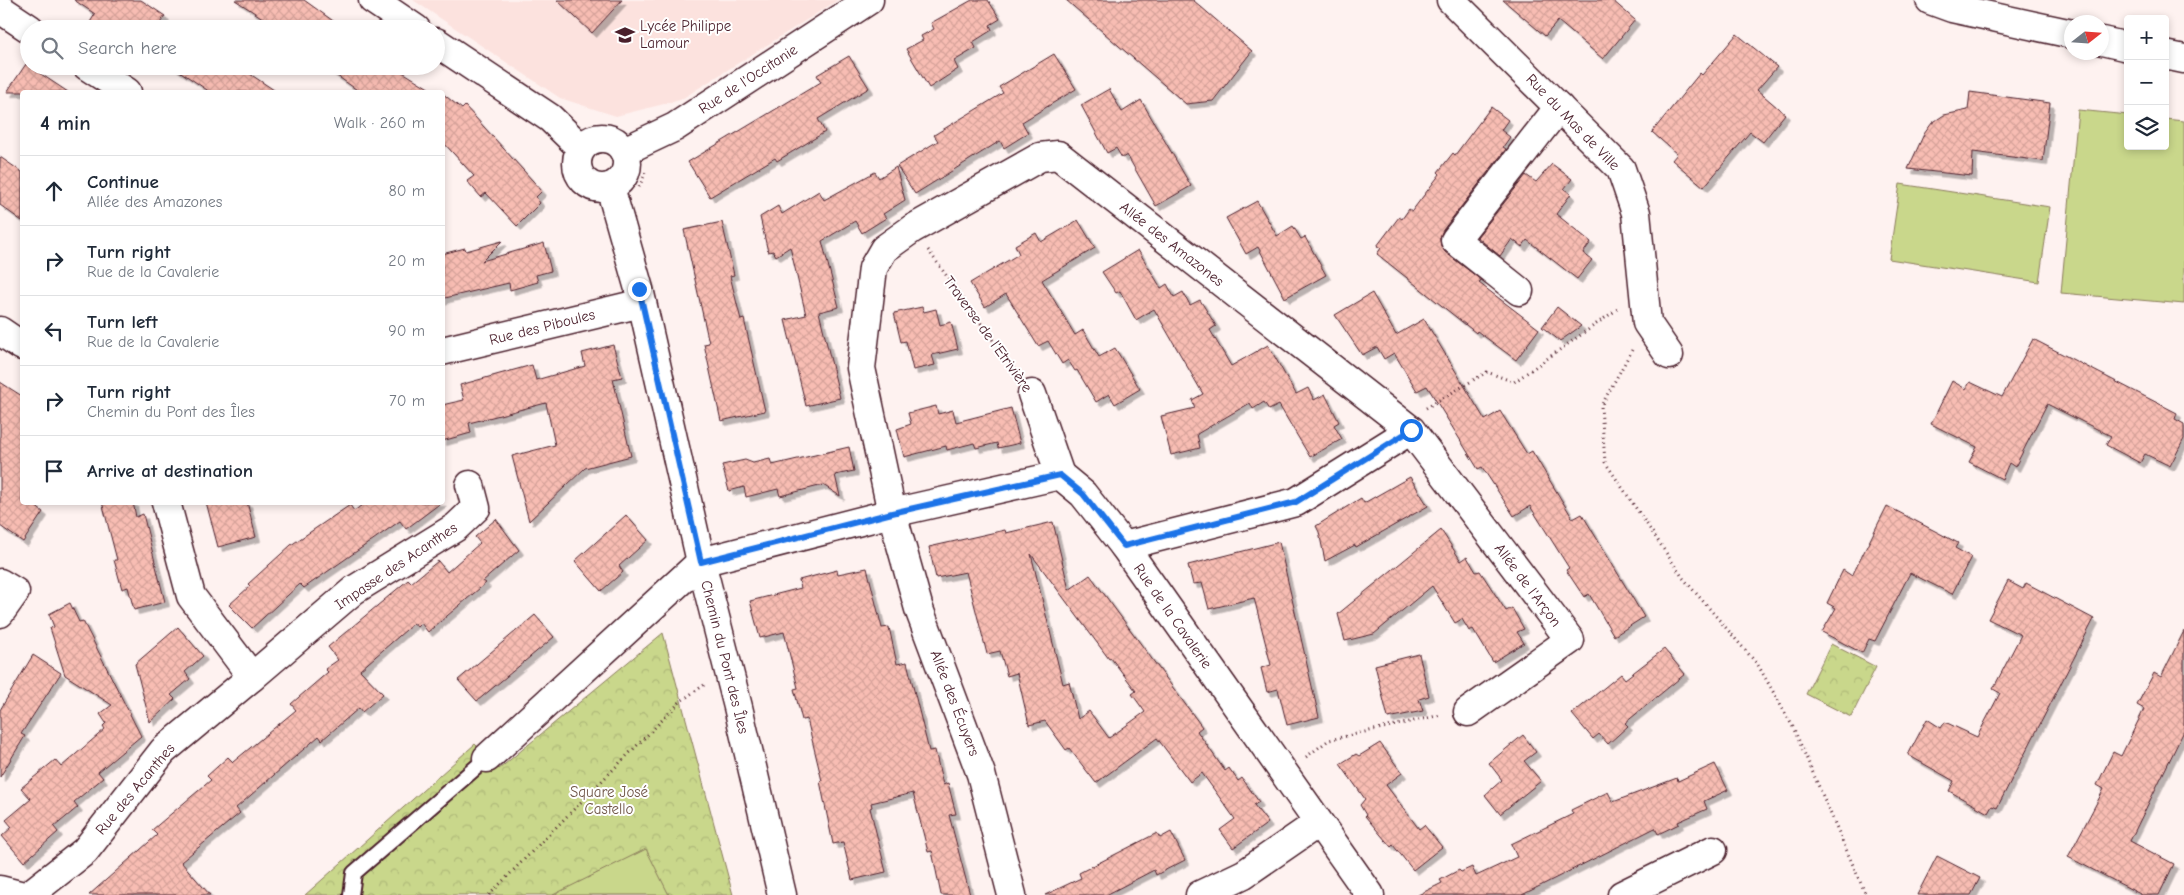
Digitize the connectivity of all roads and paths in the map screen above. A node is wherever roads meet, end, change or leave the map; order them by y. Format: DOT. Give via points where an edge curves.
graph roads {
  1 [pos="373,0"];
  2 [pos="869,0"];
  3 [pos="1451,0"];
  4 [pos="1930,0"];
  5 [pos="0,9"];
  6 [pos="403,20"];
  7 [pos="20,22"];
  8 [pos="2064,32"];
  9 [pos="2109,43"];
  10 [pos="2124,46"];
  11 [pos="445,48"];
  12 [pos="2169,56"];
  13 [pos="2184,59"];
  14 [pos="101,75"];
  15 [pos="124,90"];
  16 [pos="1559,106"];
  17 [pos="582,148"];
  18 [pos="624,151"];
  19 [pos="610,187"];
  20 [pos="912,229"];
  21 [pos="1519,291"];
  22 [pos="1644,292"];
  23 [pos="642,303"];
  24 [pos="1647,323"];
  25 [pos="0,331"];
  26 [pos="20,345"];
  27 [pos="445,350"];
  28 [pos="1669,355"];
  29 [pos="1032,394"];
  30 [pos="1406,426"];
  31 [pos="1060,475"];
  32 [pos="470,485"];
  33 [pos="167,505"];
  34 [pos="892,513"];
  35 [pos="1124,546"];
  36 [pos="701,562"];
  37 [pos="0,583"];
  38 [pos="0,614"];
  39 [pos="252,677"];
  40 [pos="709,691"];
  41 [pos="1468,712"];
  42 [pos="487,758"];
  43 [pos="1283,774"];
  44 [pos="1318,823"];
  45 [pos="1713,850"];
  46 [pos="0,890"];
  47 [pos="20,895"];
  48 [pos="29,895"];
  49 [pos="351,895"];
  50 [pos="488,895"];
  51 [pos="782,895"];
  52 [pos="1012,895"];
  53 [pos="1200,895"];
  54 [pos="1370,895"];
  55 [pos="1622,895"];
  56 [pos="1866,895"];
  1 -- 6 [label="street"];
  2 -- 18 [label="street, Rue de l'Occitanie" via="675,127"];
  3 -- 16 [label="street, Rue du Mas de Ville"];
  4 -- 8 [label="street" via="1952,8"];
  5 -- 7 [label="street"];
  9 -- 10 [label="street"];
  11 -- 17 [label="street" via="550,118"];
  12 -- 13 [label="street"];
  14 -- 15 [label="street"];
  16 -- 21 [label="street" via="1455,240"];
  16 -- 22 [label="street, Rue du Mas de Ville" via="1621,170 1636,213"];
  17 -- 18 [label="street" via="593,139 607,138"];
  17 -- 19 [label="street" via="576,161 583,181 596,188"];
  18 -- 19 [label="street" via="626,169 617,183"];
  19 -- 23 [label="street, Chemin du Pont des Îles"];
  20 -- 29 [label="path, Traverse de l'Etrivière"];
  20 -- 30 [label="street, Allée des Amazones" via="1040,156 1058,154"];
  20 -- 34 [label="street, Allée des Amazones" via="884,249 872,268 861,368"];
  22 -- 24 [label="street, Rue du Mas de Ville"];
  22 -- 30 [label="path" via="1514,382 1487,372"];
  23 -- 27 [label="street, Rue des Piboules"];
  23 -- 36 [label="street, Chemin du Pont des Îles"];
  24 -- 28 [label="street, Rue du Mas de Ville"];
  24 -- 56 [label="path" via="1601,406 1606,462 1683,578 1758,665 1792,727"];
  25 -- 26 [label="street"];
  29 -- 31 [label="street, Traverse de l'Etrivière"];
  30 -- 35 [label="street" via="1296,502"];
  30 -- 41 [label="street, Allée de l'Arçon" via="1570,640"];
  31 -- 34 [label="street"];
  31 -- 35 [label="street, Rue de la Cavalerie" via="1083,494"];
  32 -- 39 [label="street, Impasse des Acanthes" via="476,508 456,527 354,590"];
  33 -- 39 [label="street" via="191,596"];
  34 -- 36 [label="street"];
  34 -- 52 [label="street, Allée des Écuyers" via="919,609 981,774"];
  35 -- 43 [label="street, Rue de la Cavalerie"];
  36 -- 42 [label="street"];
  36 -- 51 [label="street, Chemin du Pont des Îles"];
  37 -- 38 [label="street" via="15,592"];
  39 -- 48 [label="street, Rue des Acanthes" via="163,751 85,851"];
  40 -- 50 [label="path" via="707,683 681,701"];
  41 -- 43 [label="path" via="1444,714 1329,740"];
  42 -- 49 [label="lane" via="354,873"];
  43 -- 44 [label="street, Rue de la Cavalerie"];
  44 -- 53 [label="street" via="1244,874"];
  44 -- 54 [label="street, Rue de la Cavalerie"];
  45 -- 55 [label="street"];
  46 -- 47 [label="street"];
}
